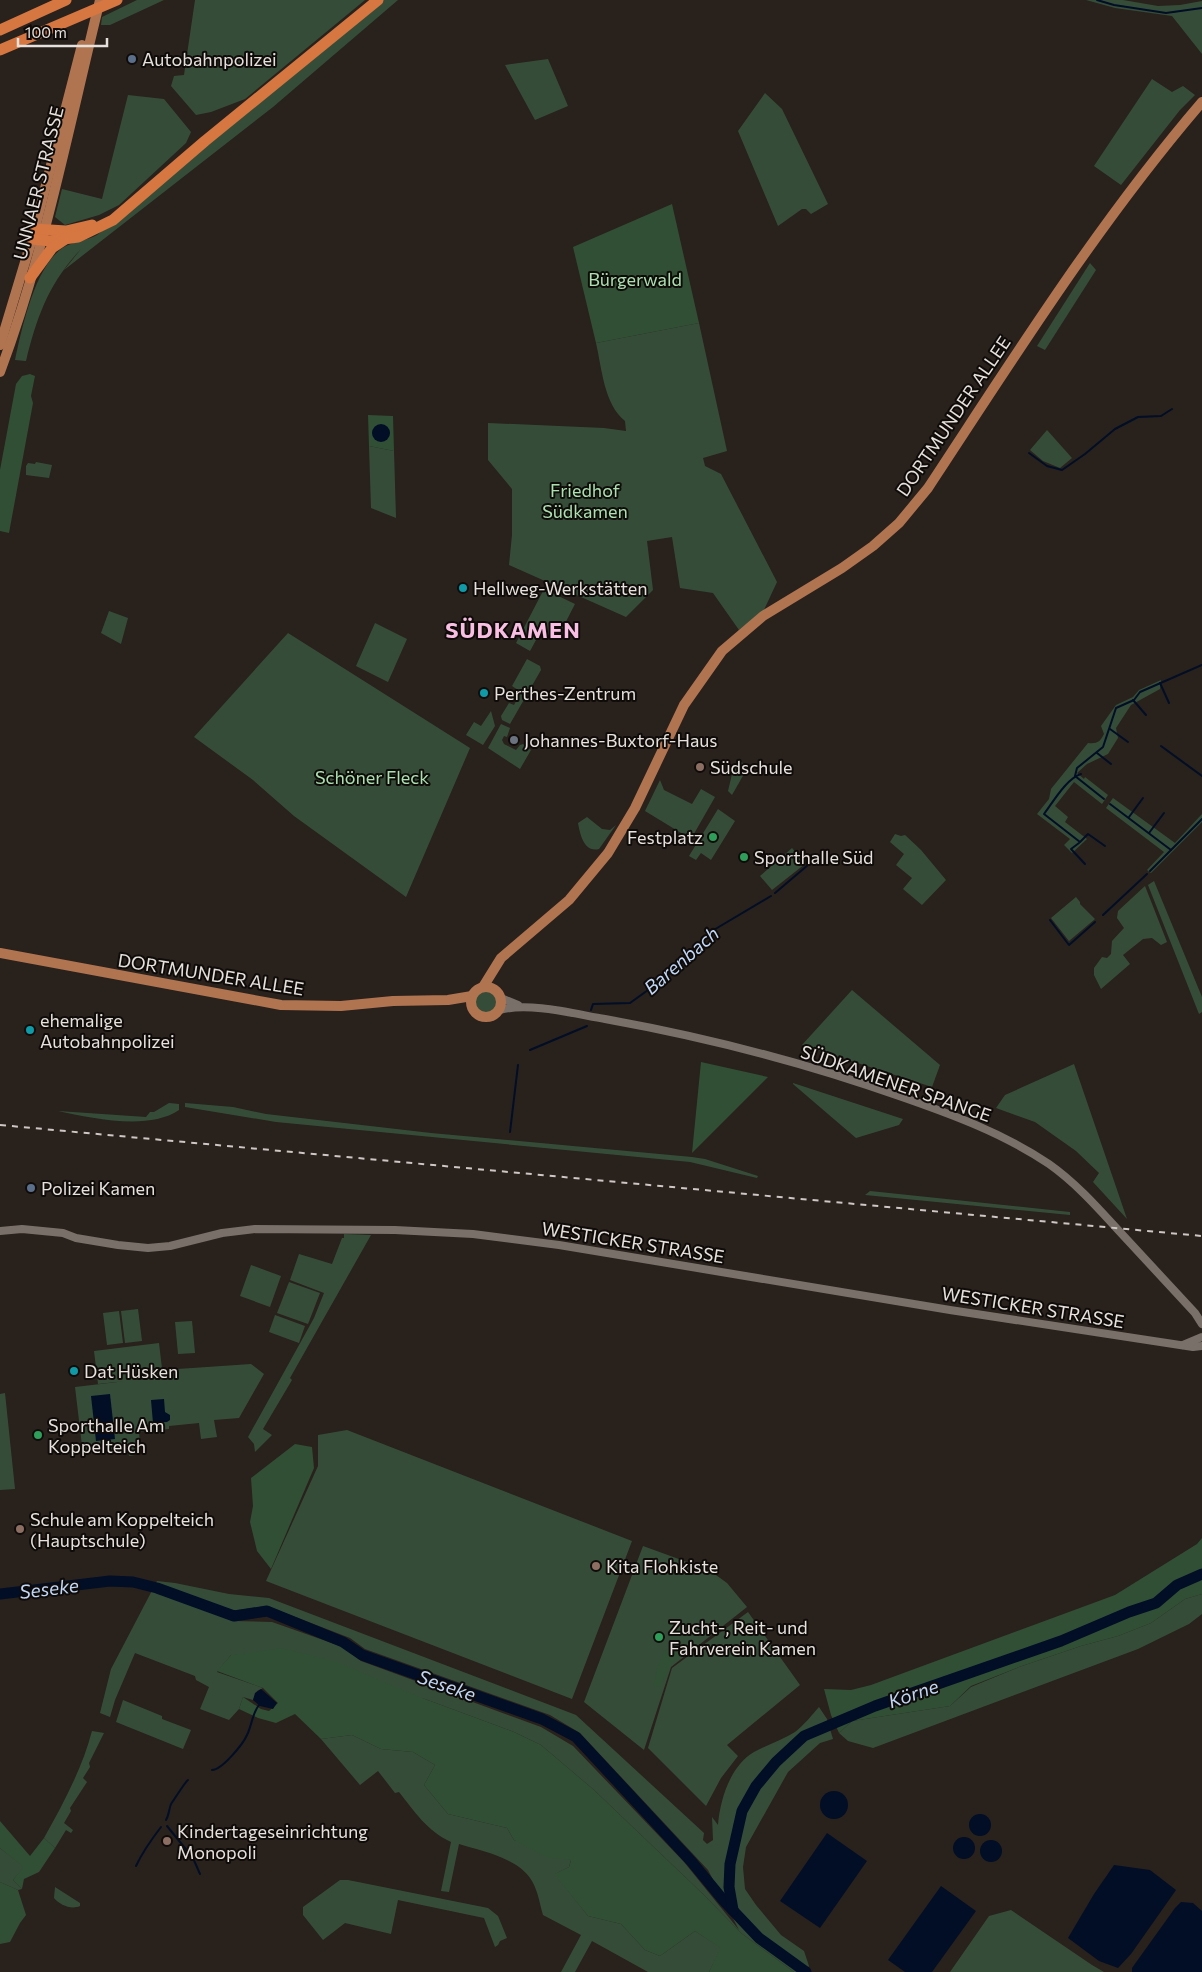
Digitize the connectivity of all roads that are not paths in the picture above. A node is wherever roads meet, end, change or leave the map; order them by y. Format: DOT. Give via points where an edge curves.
graph roads {
  1 [pos="66,0"];
  2 [pos="93,0"];
  3 [pos="371,0"];
  4 [pos="378,0"];
  5 [pos="109,1"];
  6 [pos="0,30"];
  7 [pos="0,50"];
  8 [pos="1202,102"];
  9 [pos="38,235"];
  10 [pos="64,240"];
  11 [pos="30,278"];
  12 [pos="0,345"];
  13 [pos="0,372"];
  14 [pos="0,953"];
  15 [pos="496,966"];
  16 [pos="483,987"];
  17 [pos="494,989"];
  18 [pos="501,998"];
  19 [pos="472,1001"];
  20 [pos="522,1007"];
  21 [pos="500,1010"];
  22 [pos="0,1231"];
  23 [pos="1198,1315"];
  24 [pos="1202,1324"];
  25 [pos="1202,1337"];
  26 [pos="1183,1345"];
  27 [pos="1202,1346"];
  1 -- 6 [label="highway"];
  2 -- 9 [label="main road, UNNAER STRASSE"];
  3 -- 9 [label="highway" via="256,96 202,136 112,215 84,228"];
  4 -- 10 [label="highway" via="113,220 92,232"];
  5 -- 7 [label="highway"];
  5 -- 9 [label="main road, UNNAER STRASSE"];
  8 -- 15 [label="main road, DORTMUNDER ALLEE" via="1096,238 916,504 861,555 763,616 722,651 684,705 635,808 608,853 570,900"];
  9 -- 10 [label="highway"];
  9 -- 11 [label="main road, UNNAER STRASSE"];
  9 -- 12 [label="main road, UNNAER STRASSE"];
  10 -- 11 [label="highway" via="52,248"];
  11 -- 13 [label="main road, UNNAER STRASSE"];
  14 -- 19 [label="main road, DORTMUNDER ALLEE" via="281,1005 325,1007 393,1001"];
  15 -- 16 [label="main road, DORTMUNDER ALLEE"];
  15 -- 17 [label="main road"];
  16 -- 17 [label="main road"];
  16 -- 19 [label="main road" via="478,989"];
  17 -- 18 [label="main road"];
  18 -- 20 [label="street"];
  18 -- 21 [label="main road"];
  19 -- 21 [label="main road" via="474,1012 485,1018"];
  20 -- 21 [label="street"];
  20 -- 23 [label="street, SÜDKAMENER SPANGE" via="649,1027 771,1056 883,1090 987,1130 1044,1161 1084,1194"];
  22 -- 26 [label="street, WESTICKER STRASSE" via="22,1229 62,1233 76,1238 148,1248 254,1229 473,1234 560,1245"];
  23 -- 24 [label="street, SÜDKAMENER SPANGE"];
  25 -- 26 [label="street"];
  26 -- 27 [label="street, WESTICKER STRASSE"];
}
